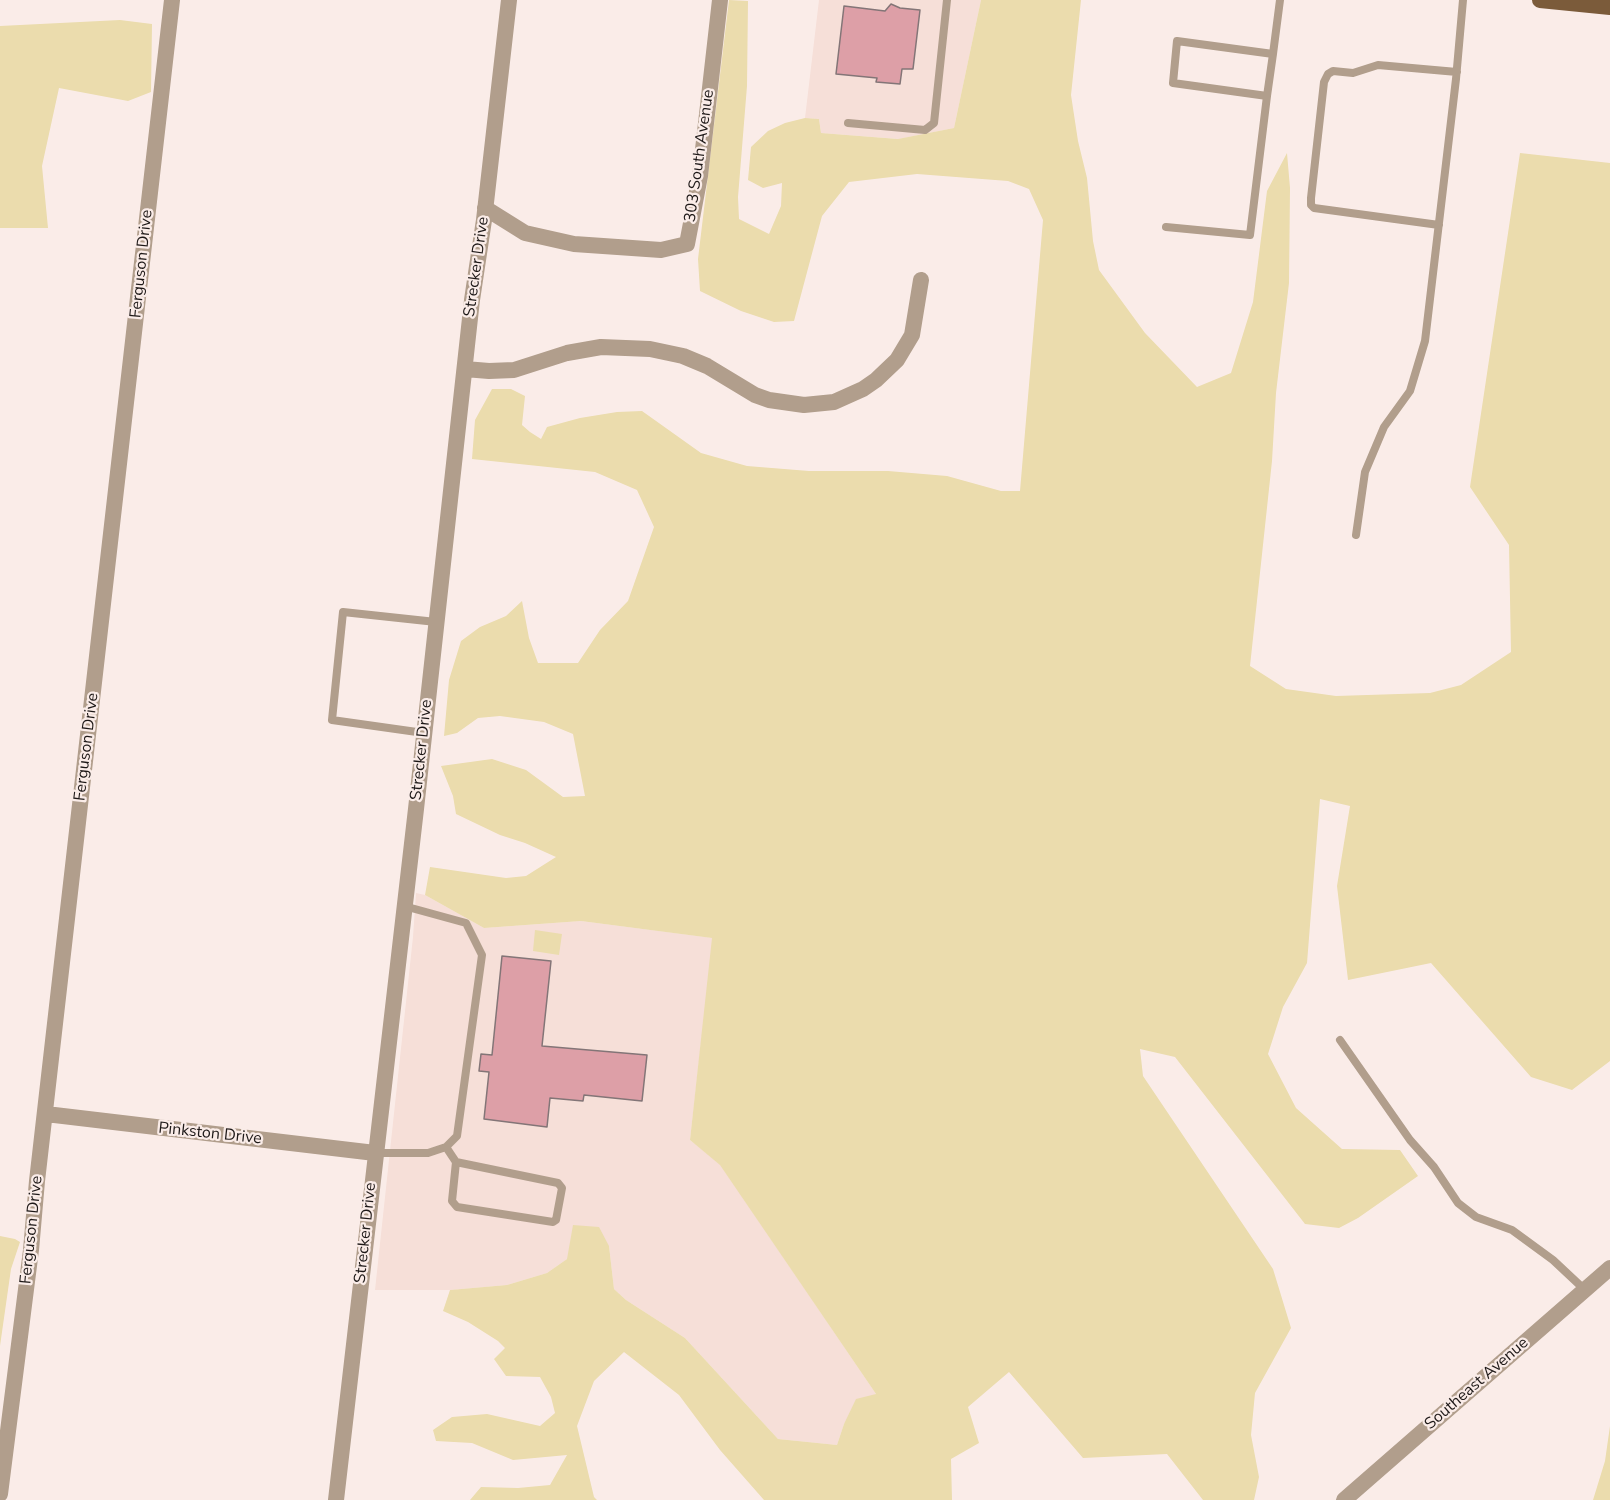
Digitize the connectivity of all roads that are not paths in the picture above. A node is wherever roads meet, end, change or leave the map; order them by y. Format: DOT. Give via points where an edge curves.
graph roads {
  1 [pos="172,0"];
  2 [pos="509,0"];
  3 [pos="720,0"];
  4 [pos="947,0"];
  5 [pos="1280,0"];
  6 [pos="1463,0"];
  7 [pos="1540,0"];
  8 [pos="1610,7"];
  9 [pos="1272,54"];
  10 [pos="1457,72"];
  11 [pos="1267,96"];
  12 [pos="848,123"];
  13 [pos="485,208"];
  14 [pos="1439,225"];
  15 [pos="1166,227"];
  16 [pos="921,280"];
  17 [pos="465,369"];
  18 [pos="1356,535"];
  19 [pos="436,622"];
  20 [pos="424,733"];
  21 [pos="404,906"];
  22 [pos="1340,1040"];
  23 [pos="46,1114"];
  24 [pos="446,1147"];
  25 [pos="375,1154"];
  26 [pos="456,1161"];
  27 [pos="1610,1268"];
  28 [pos="1585,1290"];
  29 [pos="0,1494"];
  30 [pos="336,1500"];
  31 [pos="1344,1500"];
  1 -- 23 [label="street, Ferguson Drive"];
  2 -- 13 [label="street, Strecker Drive"];
  3 -- 13 [label="street, 303 South Avenue" via="700,176 687,244 661,250 574,244 525,233"];
  4 -- 12 [label="lane" via="934,123 925,130"];
  5 -- 9 [label="lane"];
  6 -- 10 [label="lane"];
  7 -- 8 [label="main road"];
  9 -- 11 [label="lane"];
  9 -- 11 [label="lane" via="1177,41 1173,83"];
  10 -- 14 [label="lane"];
  10 -- 14 [label="lane" via="1378,65 1353,73 1333,71 1324,82 1311,205"];
  11 -- 15 [label="lane" via="1250,236"];
  13 -- 17 [label="street, Strecker Drive"];
  14 -- 18 [label="lane" via="1425,341 1410,392 1383,427 1365,472"];
  16 -- 17 [label="street" via="912,335 897,360 863,389 834,402 804,405 769,400 683,356 639,348 578,351 504,372"];
  17 -- 19 [label="street, Strecker Drive"];
  19 -- 20 [label="street, Strecker Drive"];
  19 -- 20 [label="lane" via="343,612 332,720"];
  20 -- 21 [label="street, Strecker Drive"];
  21 -- 24 [label="lane" via="466,923 483,955 457,1136"];
  21 -- 25 [label="street, Strecker Drive"];
  22 -- 28 [label="lane" via="1458,1203 1476,1217 1512,1230"];
  23 -- 25 [label="street, Pinkston Drive"];
  23 -- 29 [label="street, Ferguson Drive"];
  24 -- 25 [label="lane" via="428,1153"];
  24 -- 26 [label="lane"];
  25 -- 30 [label="street, Strecker Drive"];
  26 -- 26 [label="lane" via="558,1183 562,1188 556,1220 457,1207 452,1201"];
  27 -- 28 [label="street, Southeast Avenue"];
  28 -- 31 [label="street, Southeast Avenue"];
}
